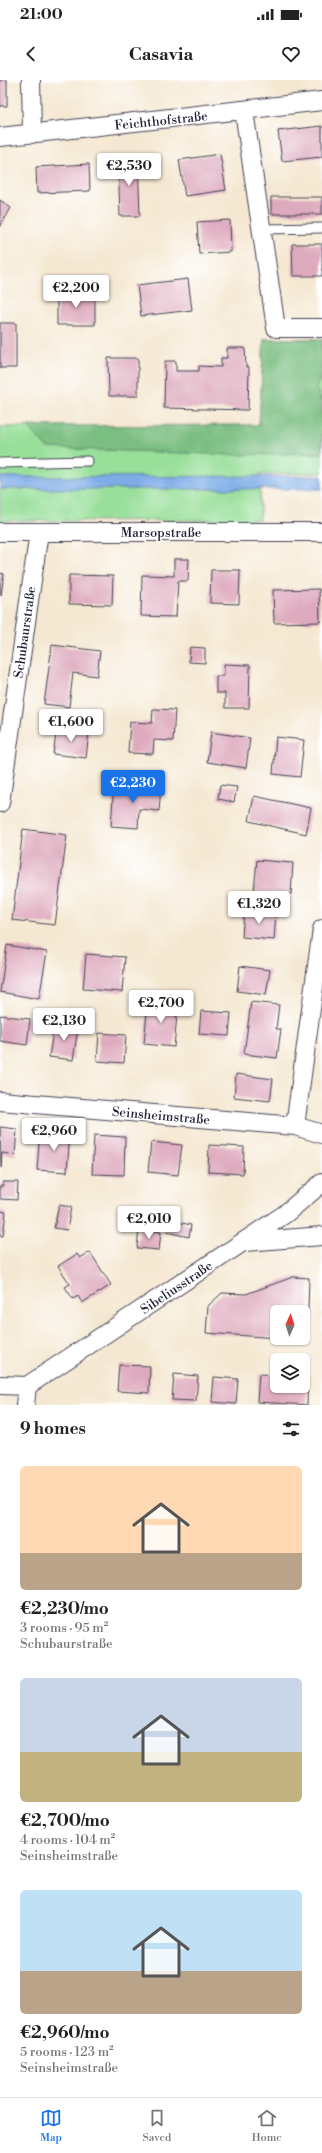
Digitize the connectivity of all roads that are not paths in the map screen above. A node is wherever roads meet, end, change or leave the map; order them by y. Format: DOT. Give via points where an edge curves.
graph roads {
  1 [pos="31,80"];
  2 [pos="322,101"];
  3 [pos="244,111"];
  4 [pos="32,134"];
  5 [pos="0,136"];
  6 [pos="322,228"];
  7 [pos="261,229"];
  8 [pos="322,328"];
  9 [pos="88,461"];
  10 [pos="0,462"];
  11 [pos="0,532"];
  12 [pos="38,532"];
  13 [pos="322,532"];
  14 [pos="0,803"];
  15 [pos="322,929"];
  16 [pos="0,1101"];
  17 [pos="295,1126"];
  18 [pos="322,1134"];
  19 [pos="322,1183"];
  20 [pos="322,1236"];
  21 [pos="243,1242"];
  22 [pos="0,1385"];
  23 [pos="27,1386"];
  24 [pos="25,1405"];
  1 -- 4 [label="street"];
  2 -- 3 [label="street, Feichthofstraße"];
  3 -- 4 [label="street, Feichthofstraße"];
  3 -- 7 [label="street"];
  4 -- 5 [label="street, Feichthofstraße"];
  6 -- 7 [label="lane"];
  7 -- 8 [label="street" via="276,328"];
  9 -- 10 [label="lane"];
  11 -- 12 [label="street, Marsopstraße"];
  12 -- 13 [label="street, Marsopstraße"];
  12 -- 14 [label="street, Schubaurstraße"];
  15 -- 17 [label="street"];
  16 -- 17 [label="street, Seinsheimstraße"];
  17 -- 18 [label="street, Seinsheimstraße"];
  19 -- 21 [label="street, Sibeliusstraße" via="285,1214"];
  20 -- 21 [label="street"];
  21 -- 23 [label="street, Sibeliusstraße"];
  22 -- 23 [label="street"];
  23 -- 24 [label="street"];
}
